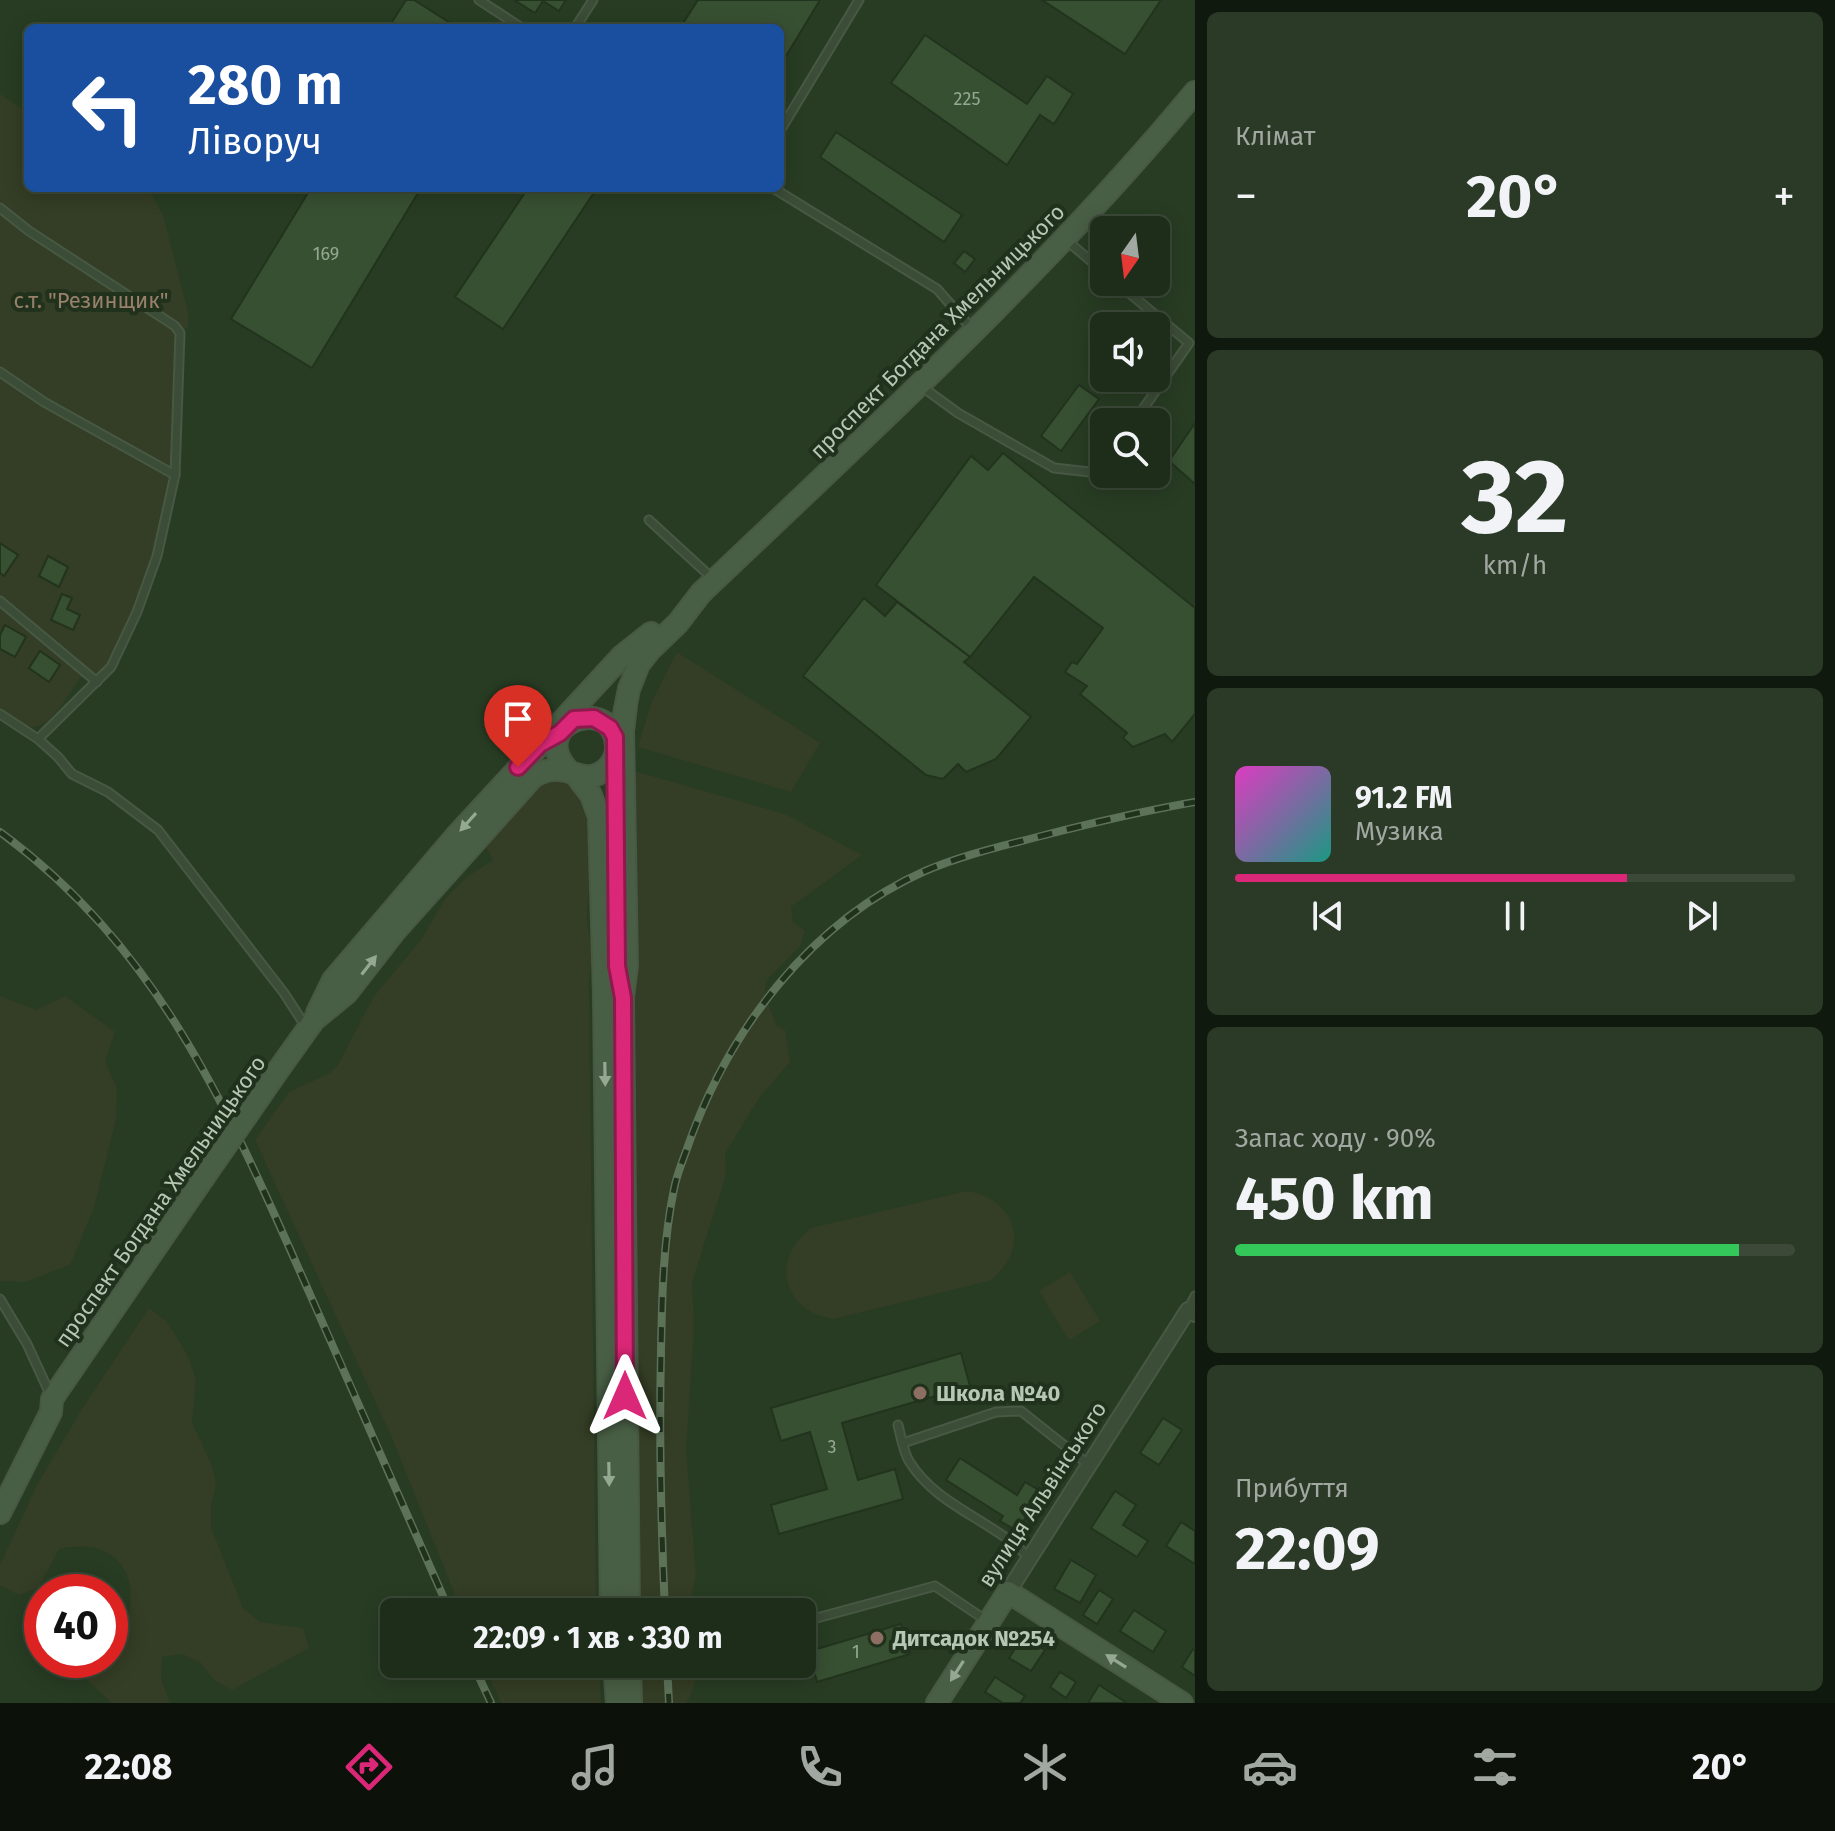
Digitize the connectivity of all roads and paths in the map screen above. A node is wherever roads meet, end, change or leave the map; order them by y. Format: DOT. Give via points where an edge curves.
graph roads {
  1 [pos="479,0"];
  2 [pos="593,0"];
  3 [pos="859,0"];
  4 [pos="516,24"];
  5 [pos="578,24"];
  6 [pos="1195,92"];
  7 [pos="784,124"];
  8 [pos="779,192"];
  9 [pos="0,208"];
  10 [pos="1066,240"];
  11 [pos="1090,260"];
  12 [pos="1133,296"];
  13 [pos="974,332"];
  14 [pos="0,372"];
  15 [pos="919,384"];
  16 [pos="1144,408"];
  17 [pos="1090,472"];
  18 [pos="175,475"];
  19 [pos="649,520"];
  20 [pos="708,587"];
  21 [pos="0,601"];
  22 [pos="651,633"];
  23 [pos="97,682"];
  24 [pos="626,706"];
  25 [pos="0,714"];
  26 [pos="567,726"];
  27 [pos="38,739"];
  28 [pos="540,744"];
  29 [pos="616,751"];
  30 [pos="571,772"];
  31 [pos="623,998"];
  32 [pos="311,1025"];
  33 [pos="1195,1296"];
  34 [pos="0,1299"];
  35 [pos="1191,1312"];
  36 [pos="52,1406"];
  37 [pos="898,1425"];
  38 [pos="903,1443"];
  39 [pos="1089,1465"];
  40 [pos="0,1487"];
  41 [pos="0,1513"];
  42 [pos="1030,1558"];
  43 [pos="1008,1592"];
  44 [pos="611,1598"];
  45 [pos="629,1598"];
  46 [pos="816,1618"];
  47 [pos="989,1622"];
  48 [pos="615,1678"];
  49 [pos="630,1678"];
  50 [pos="1168,1699"];
  51 [pos="617,1703"];
  52 [pos="631,1703"];
  53 [pos="937,1703"];
  1 -- 4 [label="lane"];
  2 -- 5 [label="lane"];
  3 -- 7 [label="lane"];
  6 -- 10 [label="main road, проспект Богдана Хмельницького"];
  8 -- 13 [label="lane" via="937,289"];
  9 -- 18 [label="lane" via="180,333"];
  10 -- 11 [label="lane"];
  10 -- 13 [label="main road, проспект Богдана Хмельницького"];
  12 -- 16 [label="lane" via="1189,343"];
  13 -- 15 [label="main road, проспект Богдана Хмельницького"];
  14 -- 18 [label="lane"];
  15 -- 17 [label="lane" via="958,413 1054,468"];
  15 -- 20 [label="main road, проспект Богдана Хмельницького"];
  18 -- 23 [label="lane" via="157,556 137,612 111,667"];
  19 -- 20 [label="lane"];
  20 -- 22 [label="main road, проспект Богдана Хмельницького"];
  20 -- 24 [label="main road, проспект Богдана Хмельницького" via="639,664"];
  21 -- 23 [label="lane"];
  22 -- 26 [label="main road, проспект Богдана Хмельницького"];
  22 -- 28 [label="main road, проспект Богдана Хмельницького" via="622,656"];
  23 -- 27 [label="lane"];
  24 -- 29 [label="main road, проспект Богдана Хмельницького"];
  24 -- 31 [label="main road"];
  25 -- 27 [label="lane"];
  26 -- 28 [label="main road, проспект Богдана Хмельницького"];
  26 -- 29 [label="main road" via="594,718 603,722"];
  26 -- 30 [label="main road" via="557,752"];
  27 -- 32 [label="lane" via="72,774 108,792 158,830"];
  28 -- 32 [label="main road, проспект Богдана Хмельницького, one-way" via="333,980"];
  29 -- 30 [label="main road, проспект Богдана Хмельницького" via="603,771"];
  29 -- 31 [label="main road" via="617,966"];
  32 -- 30 [label="main road, проспект Богдана Хмельницького, one-way" via="347,993 533,777 543,771"];
  30 -- 44 [label="main road, one-way" via="591,795 599,817"];
  31 -- 45 [label="main road"];
  32 -- 36 [label="main road, проспект Богдана Хмельницького, bridge"];
  33 -- 35 [label="lane"];
  34 -- 36 [label="lane" via="27,1344"];
  35 -- 39 [label="street, вулиця Альвінського"];
  36 -- 40 [label="main road, проспект Богдана Хмельницького"];
  36 -- 41 [label="main road, проспект Богдана Хмельницького"];
  37 -- 38 [label="lane"];
  38 -- 39 [label="lane" via="996,1412 1021,1411"];
  38 -- 42 [label="lane" via="907,1459 941,1497"];
  39 -- 42 [label="street, вулиця Альвінського"];
  42 -- 43 [label="street, вулиця Альвінського"];
  43 -- 47 [label="main road, вулиця Альвінського"];
  50 -- 43 [label="main road, one-way"];
  46 -- 47 [label="lane" via="935,1586"];
  47 -- 53 [label="main road, вулиця Альвінського, one-way"];
  48 -- 51 [label="main road"];
  49 -- 52 [label="main road"];
}
